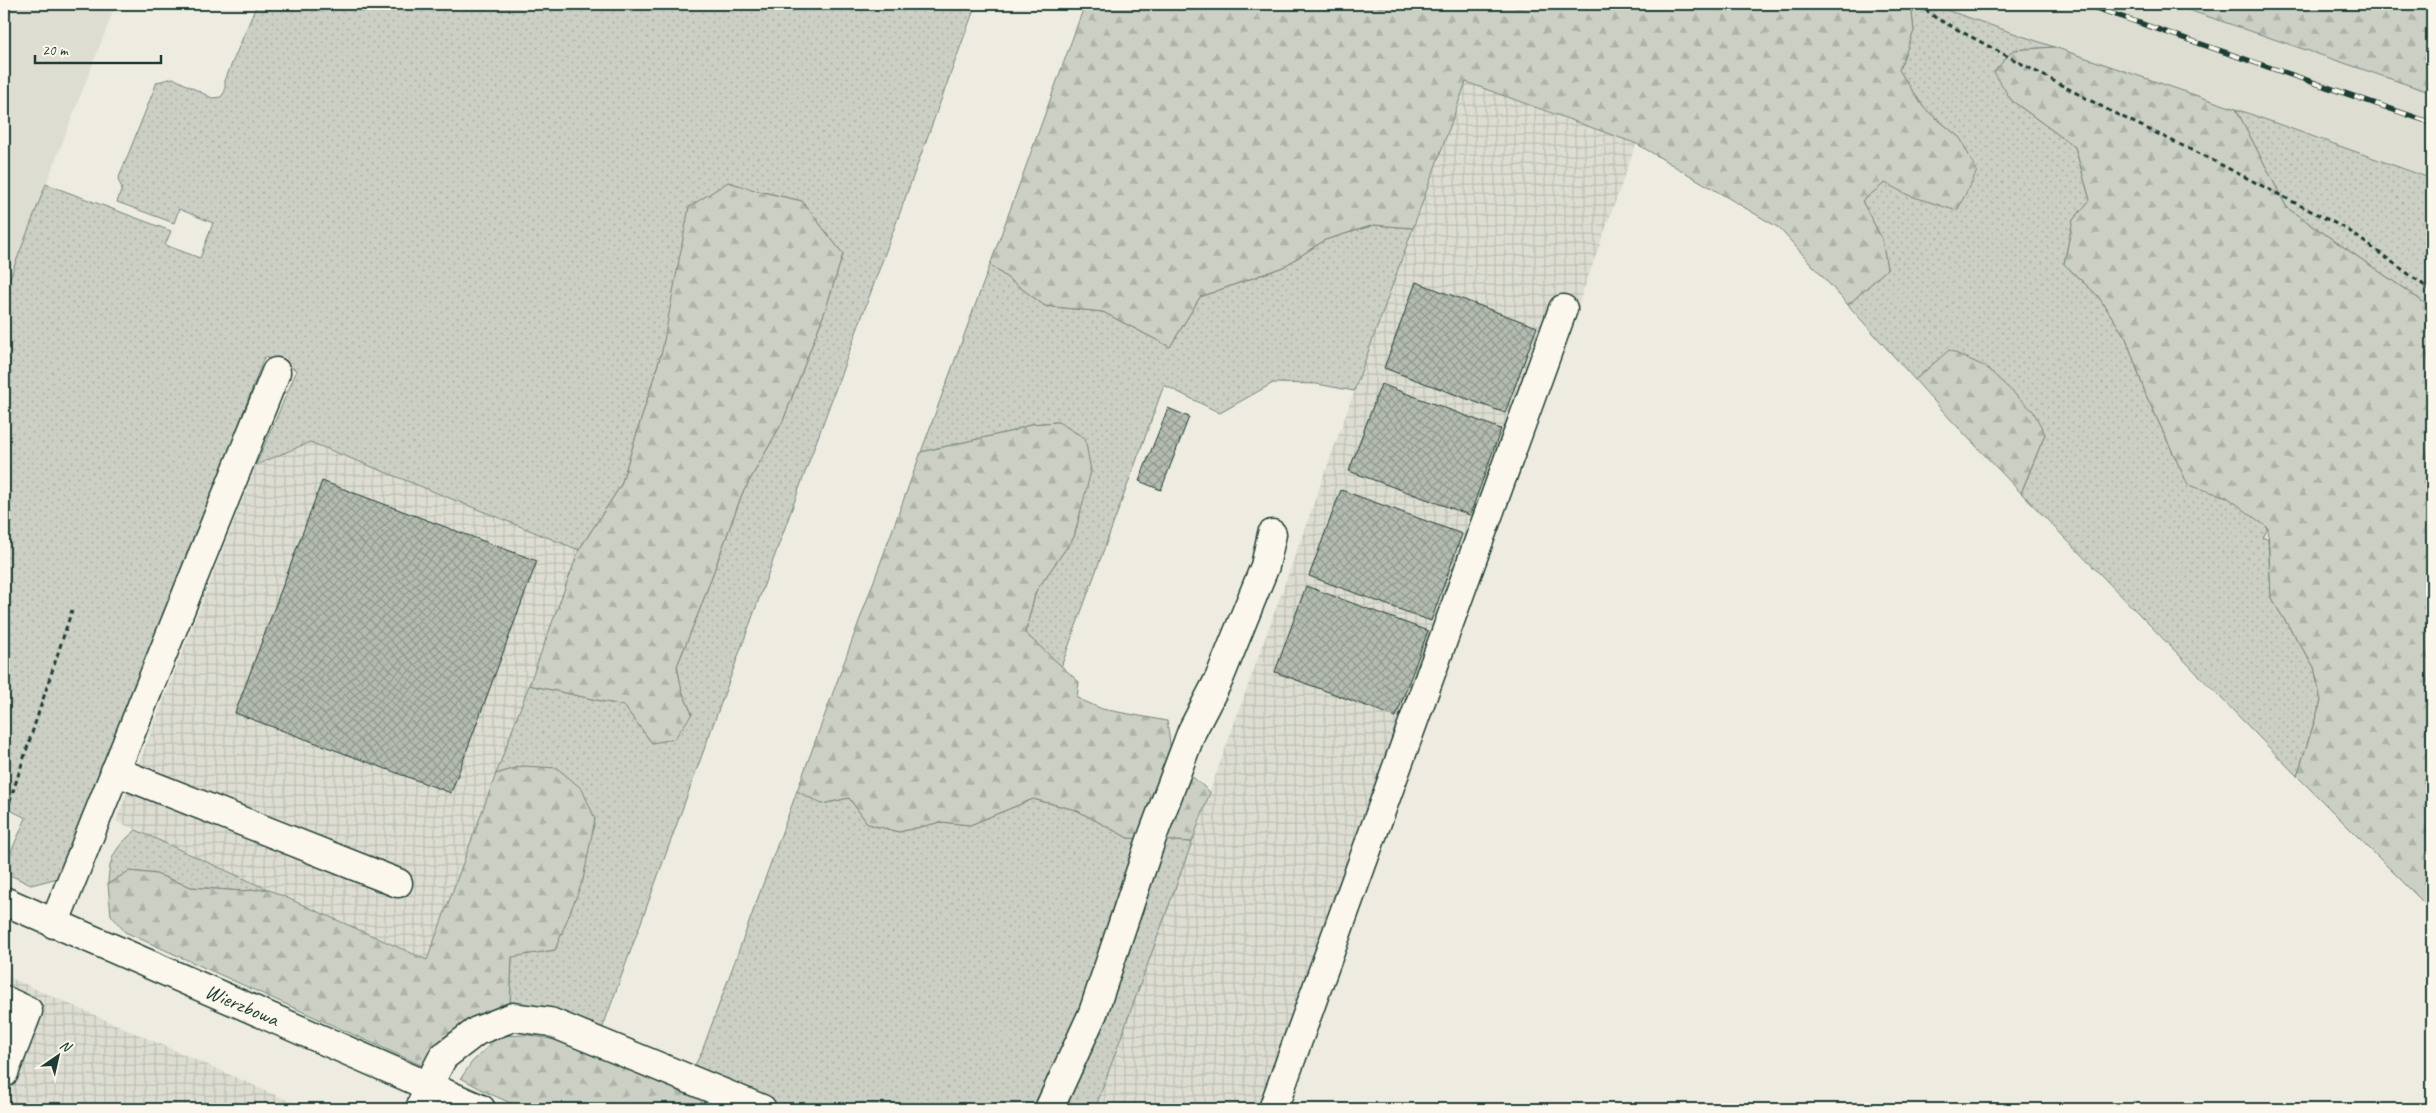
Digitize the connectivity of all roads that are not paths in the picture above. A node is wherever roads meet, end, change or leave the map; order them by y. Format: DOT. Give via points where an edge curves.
graph roads {
  1 [pos="1563,309"];
  2 [pos="276,372"];
  3 [pos="1272,534"];
  4 [pos="115,771"];
  5 [pos="398,883"];
  6 [pos="4,901"];
  7 [pos="54,924"];
  8 [pos="4,1000"];
  9 [pos="4,1073"];
  10 [pos="424,1098"];
  11 [pos="481,1109"];
  12 [pos="762,1109"];
  13 [pos="1049,1109"];
  14 [pos="1273,1109"];
  1 -- 14 [label="street"];
  2 -- 4 [label="street"];
  3 -- 13 [label="street" via="1261,575 1219,679 1192,731 1151,840 1093,1013"];
  4 -- 5 [label="street"];
  4 -- 7 [label="street"];
  6 -- 7 [label="street, Wierzbowa"];
  7 -- 10 [label="street, Wierzbowa"];
  8 -- 9 [label="street" via="28,1011"];
  10 -- 11 [label="street, Wierzbowa"];
  10 -- 12 [label="street" via="443,1057 477,1031 513,1017 550,1022"];
}
